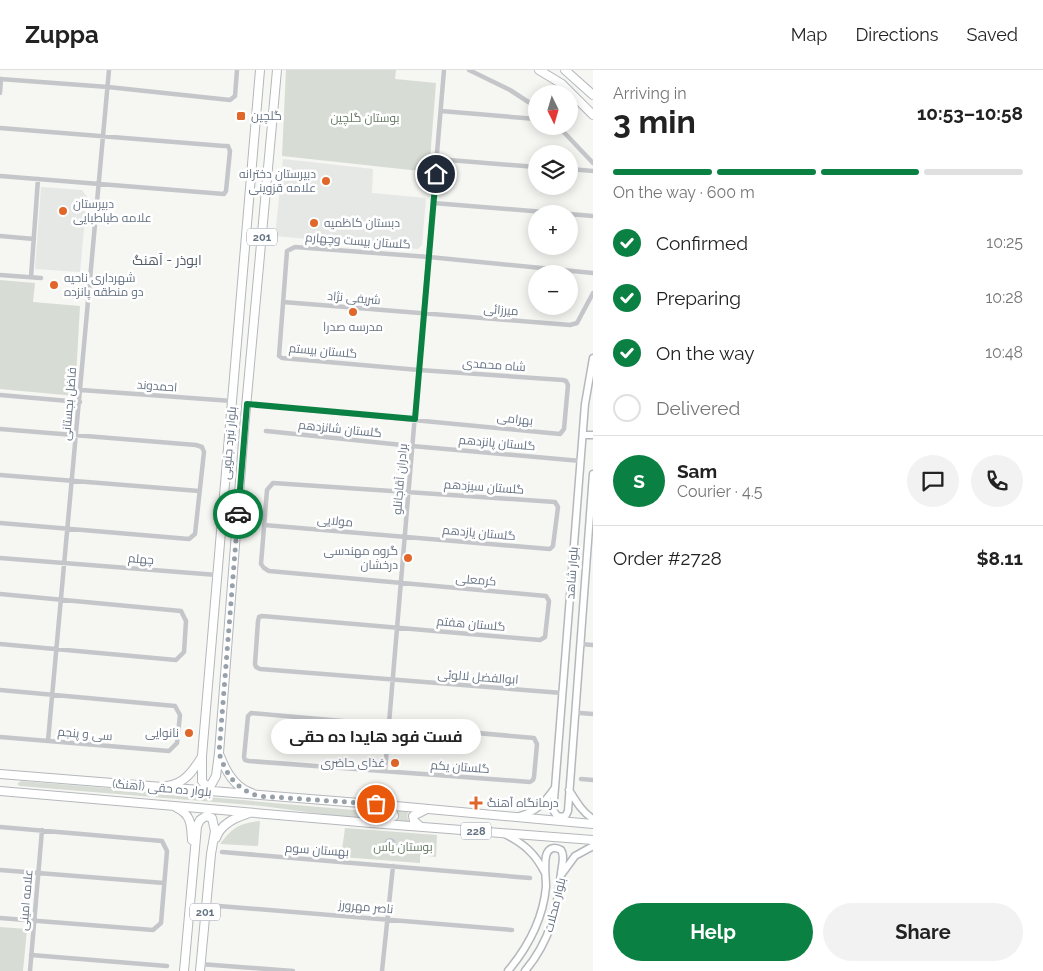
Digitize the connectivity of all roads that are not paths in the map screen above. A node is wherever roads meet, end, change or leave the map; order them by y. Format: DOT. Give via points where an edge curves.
graph roads {
  1 [pos="109,70"];
  2 [pos="237,70"];
  3 [pos="260,70"];
  4 [pos="277,70"];
  5 [pos="444,70"];
  6 [pos="469,70"];
  7 [pos="538,70"];
  8 [pos="565,70"];
  9 [pos="1,79"];
  10 [pos="108,87"];
  11 [pos="0,93"];
  12 [pos="593,95"];
  13 [pos="528,102"];
  14 [pos="441,111"];
  15 [pos="593,115"];
  16 [pos="528,118"];
  17 [pos="0,128"];
  18 [pos="567,135"];
  19 [pos="103,136"];
  20 [pos="437,158"];
  21 [pos="593,163"];
  22 [pos="528,165"];
  23 [pos="578,170"];
  24 [pos="593,171"];
  25 [pos="0,176"];
  26 [pos="38,179"];
  27 [pos="99,184"];
  28 [pos="433,203"];
  29 [pos="528,211"];
  30 [pos="578,215"];
  31 [pos="593,216"];
  32 [pos="0,236"];
  33 [pos="34,239"];
  34 [pos="428,257"];
  35 [pos="593,273"];
  36 [pos="0,275"];
  37 [pos="30,277"];
  38 [pos="41,278"];
  39 [pos="593,293"];
  40 [pos="283,302"];
  41 [pos="424,314"];
  42 [pos="593,358"];
  43 [pos="419,370"];
  44 [pos="566,381"];
  45 [pos="81,390"];
  46 [pos="0,395"];
  47 [pos="80,402"];
  48 [pos="232,402"];
  49 [pos="247,404"];
  50 [pos="415,419"];
  51 [pos="0,429"];
  52 [pos="266,431"];
  53 [pos="76,435"];
  54 [pos="583,435"];
  55 [pos="593,435"];
  56 [pos="412,446"];
  57 [pos="580,461"];
  58 [pos="593,474"];
  59 [pos="0,475"];
  60 [pos="72,481"];
  61 [pos="199,491"];
  62 [pos="408,492"];
  63 [pos="0,523"];
  64 [pos="264,525"];
  65 [pos="68,528"];
  66 [pos="405,536"];
  67 [pos="552,548"];
  68 [pos="0,558"];
  69 [pos="65,564"];
  70 [pos="217,575"];
  71 [pos="401,583"];
  72 [pos="0,594"];
  73 [pos="61,600"];
  74 [pos="397,627"];
  75 [pos="542,639"];
  76 [pos="566,643"];
  77 [pos="0,644"];
  78 [pos="580,644"];
  79 [pos="593,645"];
  80 [pos="57,649"];
  81 [pos="256,667"];
  82 [pos="392,680"];
  83 [pos="0,690"];
  84 [pos="562,693"];
  85 [pos="53,695"];
  86 [pos="580,713"];
  87 [pos="593,714"];
  88 [pos="389,724"];
  89 [pos="0,736"];
  90 [pos="48,741"];
  91 [pos="219,753"];
  92 [pos="202,756"];
  93 [pos="385,771"];
  94 [pos="0,774"];
  95 [pos="41,778"];
  96 [pos="581,779"];
  97 [pos="593,780"];
  98 [pos="156,788"];
  99 [pos="555,788"];
  100 [pos="569,790"];
  101 [pos="0,791"];
  102 [pos="18,793"];
  103 [pos="258,796"];
  104 [pos="380,805"];
  105 [pos="166,806"];
  106 [pos="427,809"];
  107 [pos="264,813"];
  108 [pos="516,817"];
  109 [pos="593,819"];
  110 [pos="360,821"];
  111 [pos="593,824"];
  112 [pos="420,826"];
  113 [pos="0,827"];
  114 [pos="42,830"];
  115 [pos="501,833"];
  116 [pos="593,840"];
  117 [pos="593,846"];
  118 [pos="222,852"];
  119 [pos="211,854"];
  120 [pos="194,859"];
  121 [pos="393,866"];
  122 [pos="0,870"];
  123 [pos="38,873"];
  124 [pos="546,875"];
  125 [pos="560,876"];
  126 [pos="530,878"];
  127 [pos="164,883"];
  128 [pos="219,906"];
  129 [pos="0,918"];
  130 [pos="387,919"];
  131 [pos="34,921"];
  132 [pos="512,930"];
  133 [pos="31,955"];
  134 [pos="167,966"];
  135 [pos="200,968"];
  136 [pos="30,971"];
  137 [pos="184,971"];
  138 [pos="293,971"];
  139 [pos="382,971"];
  140 [pos="508,971"];
  141 [pos="525,971"];
  1 -- 10 [label="street, فاضل بجستانی"];
  2 -- 10 [label="street" via="235,96 230,100"];
  3 -- 48 [label="main road, بلوار نبرد جنوبی / 201"];
  4 -- 49 [label="main road, بلوار نبرد جنوبی / 201"];
  5 -- 14 [label="street, برادران آقاجانلو"];
  6 -- 13 [label="street"];
  7 -- 15 [label="main road" via="562,84"];
  8 -- 12 [label="main road"];
  9 -- 10 [label="street"];
  9 -- 11 [label="street"];
  10 -- 19 [label="street, فاضل بجستانی"];
  14 -- 16 [label="street"];
  14 -- 20 [label="street, برادران آقاجانلو"];
  17 -- 19 [label="street"];
  18 -- 21 [label="street"];
  19 -- 27 [label="street, فاضل بجستانی"];
  19 -- 27 [label="street" via="228,146 230,151 224,194"];
  20 -- 22 [label="street"];
  20 -- 28 [label="street, برادران آقاجانلو"];
  23 -- 24 [label="street"];
  25 -- 26 [label="street"];
  26 -- 27 [label="street"];
  26 -- 33 [label="street"];
  27 -- 45 [label="street, فاضل بجستانی"];
  28 -- 29 [label="street"];
  28 -- 34 [label="street, برادران آقاجانلو"];
  30 -- 31 [label="street"];
  32 -- 33 [label="street"];
  33 -- 37 [label="street"];
  34 -- 35 [label="street, گلستان بیست وچهارم"];
  34 -- 40 [label="street, گلستان بیست وچهارم" via="294,247 287,251"];
  34 -- 41 [label="street, برادران آقاجانلو"];
  36 -- 37 [label="street"];
  37 -- 38 [label="street"];
  39 -- 41 [label="street, میرزائی" via="577,323 570,325"];
  40 -- 41 [label="street, شریفی نژاد"];
  40 -- 43 [label="street, گلستان بیستم" via="279,352 282,358"];
  41 -- 43 [label="street, برادران آقاجانلو"];
  42 -- 54 [label="main road, بلوار شاهد"];
  43 -- 44 [label="street, شاه محمدی"];
  43 -- 50 [label="street, برادران آقاجانلو"];
  44 -- 50 [label="street, بهرامی" via="564,429 560,434"];
  45 -- 47 [label="street, فاضل بجستانی"];
  45 -- 48 [label="street, احمدوند"];
  46 -- 47 [label="street"];
  47 -- 53 [label="street, فاضل بجستانی"];
  48 -- 70 [label="main road, بلوار نبرد جنوبی / 201"];
  49 -- 50 [label="street"];
  49 -- 91 [label="main road, بلوار نبرد جنوبی / 201"];
  50 -- 56 [label="street, برادران آقاجانلو"];
  51 -- 53 [label="street"];
  52 -- 56 [label="street, گلستان شانزدهم"];
  53 -- 60 [label="street, فاضل بجستانی"];
  53 -- 61 [label="street" via="202,447"];
  54 -- 55 [label="main road"];
  54 -- 57 [label="main road, بلوار شاهد"];
  56 -- 57 [label="street, گلستان پانزدهم"];
  56 -- 62 [label="street, برادران آقاجانلو"];
  57 -- 76 [label="main road, بلوار شاهد"];
  58 -- 78 [label="main road, بلوار شاهد"];
  59 -- 60 [label="street"];
  60 -- 61 [label="street"];
  60 -- 65 [label="street, فاضل بجستانی"];
  61 -- 65 [label="street" via="196,534 189,539"];
  62 -- 64 [label="street, گلستان سیزدهم" via="273,483 267,490"];
  62 -- 66 [label="street, برادران آقاجانلو"];
  62 -- 67 [label="street, گلستان سیزدهم" via="555,502"];
  63 -- 65 [label="street"];
  64 -- 66 [label="street, مولایی"];
  64 -- 71 [label="street, کرمعلی" via="261,564 269,571"];
  65 -- 69 [label="street, فاضل بجستانی"];
  66 -- 67 [label="street, گلستان یازدهم"];
  66 -- 71 [label="street, برادران آقاجانلو"];
  68 -- 69 [label="street, چهلم"];
  69 -- 70 [label="street, چهلم"];
  69 -- 73 [label="street, فاضل بجستانی"];
  70 -- 92 [label="main road, بلوار نبرد جنوبی / 201"];
  71 -- 74 [label="street, برادران آقاجانلو"];
  71 -- 75 [label="street, کرمعلی" via="546,596 545,637"];
  72 -- 73 [label="street"];
  73 -- 80 [label="street, فاضل بجستانی"];
  73 -- 80 [label="street" via="181,610 186,621 184,652 176,660"];
  74 -- 75 [label="street, گلستان هفتم"];
  74 -- 81 [label="street, گلستان هفتم" via="259,617"];
  74 -- 82 [label="street, برادران آقاجانلو"];
  76 -- 78 [label="main road"];
  76 -- 84 [label="main road, بلوار شاهد"];
  77 -- 80 [label="street"];
  78 -- 79 [label="street"];
  78 -- 100 [label="main road, بلوار شاهد"];
  80 -- 85 [label="street, فاضل بجستانی"];
  81 -- 82 [label="street, ابوالفضل لالوئی"];
  82 -- 84 [label="street, ابوالفضل لالوئی"];
  82 -- 88 [label="street, برادران آقاجانلو"];
  83 -- 85 [label="street"];
  84 -- 99 [label="main road, بلوار شاهد"];
  85 -- 90 [label="street, فاضل بجستانی"];
  85 -- 90 [label="street, سی و پنجم" via="174,706 180,715 177,743 169,751"];
  86 -- 87 [label="street"];
  88 -- 93 [label="street, برادران آقاجانلو"];
  88 -- 93 [label="street, گلستان یکم" via="251,713 244,757 245,760"];
  88 -- 93 [label="street, گلستان یکم" via="534,738 534,777 530,782"];
  89 -- 90 [label="street, سی و پنجم"];
  91 -- 92 [label="main road, 201" via="216,776 211,785 206,786 202,781"];
  91 -- 103 [label="main road" via="237,785"];
  92 -- 98 [label="main road" via="180,782"];
  94 -- 95 [label="main road, بلوار ده حقی (آهنگ) / 228"];
  95 -- 98 [label="main road, بلوار ده حقی (آهنگ) / 228"];
  95 -- 102 [label="main road" via="13,781 12,787"];
  96 -- 97 [label="street"];
  98 -- 103 [label="main road, بلوار ده حقی (آهنگ) / 228"];
  99 -- 100 [label="main road, بلوار شاهد" via="553,810 560,817 566,815"];
  99 -- 108 [label="main road" via="532,813"];
  100 -- 109 [label="main road" via="578,805"];
  101 -- 102 [label="main road, بلوار ده حقی (آهنگ) / 228"];
  102 -- 105 [label="main road, بلوار ده حقی (آهنگ) / 228"];
  103 -- 104 [label="main road, بلوار ده حقی (آهنگ) / 228"];
  104 -- 106 [label="main road, بلوار ده حقی (آهنگ) / 228"];
  104 -- 110 [label="main road" via="392,810 394,816 388,820"];
  105 -- 107 [label="main road, بلوار ده حقی (آهنگ) / 228"];
  105 -- 120 [label="main road" via="178,808 191,821"];
  106 -- 108 [label="main road, بلوار ده حقی (آهنگ) / 228"];
  106 -- 112 [label="main road" via="413,816"];
  107 -- 110 [label="main road, بلوار ده حقی (آهنگ) / 228"];
  107 -- 119 [label="main road" via="247,814 225,825 217,834"];
  108 -- 111 [label="main road, بلوار ده حقی (آهنگ) / 228"];
  110 -- 112 [label="main road, بلوار ده حقی (آهنگ) / 228"];
  112 -- 115 [label="main road, بلوار ده حقی (آهنگ) / 228"];
  113 -- 114 [label="street"];
  114 -- 123 [label="street, علامه امینی"];
  114 -- 127 [label="street" via="162,841 167,851"];
  115 -- 116 [label="main road, بلوار ده حقی (آهنگ) / 228"];
  115 -- 124 [label="main road, بلوار محلات" via="538,858"];
  117 -- 125 [label="main road, بلوار محلات" via="575,856"];
  118 -- 121 [label="street, بهستان سوم"];
  119 -- 120 [label="main road, 201" via="215,825 212,818 206,816 197,826"];
  119 -- 135 [label="main road, 201"];
  120 -- 137 [label="main road, 201"];
  121 -- 126 [label="street, بهستان سوم"];
  121 -- 130 [label="street"];
  122 -- 123 [label="street"];
  123 -- 127 [label="street"];
  123 -- 131 [label="street, علامه امینی"];
  124 -- 125 [label="main road" via="546,856 556,847 563,853"];
  124 -- 140 [label="main road, بلوار محلات" via="539,919 531,939"];
  125 -- 141 [label="main road, بلوار محلات" via="552,922 543,945"];
  127 -- 131 [label="street" via="161,923 153,930"];
  128 -- 130 [label="street, ناصر مهرورز"];
  129 -- 131 [label="street"];
  130 -- 132 [label="street, ناصر مهرورز"];
  130 -- 139 [label="street"];
  131 -- 133 [label="street, علامه امینی"];
  133 -- 134 [label="street"];
  133 -- 136 [label="street, علامه امینی"];
  135 -- 138 [label="street"];
}
